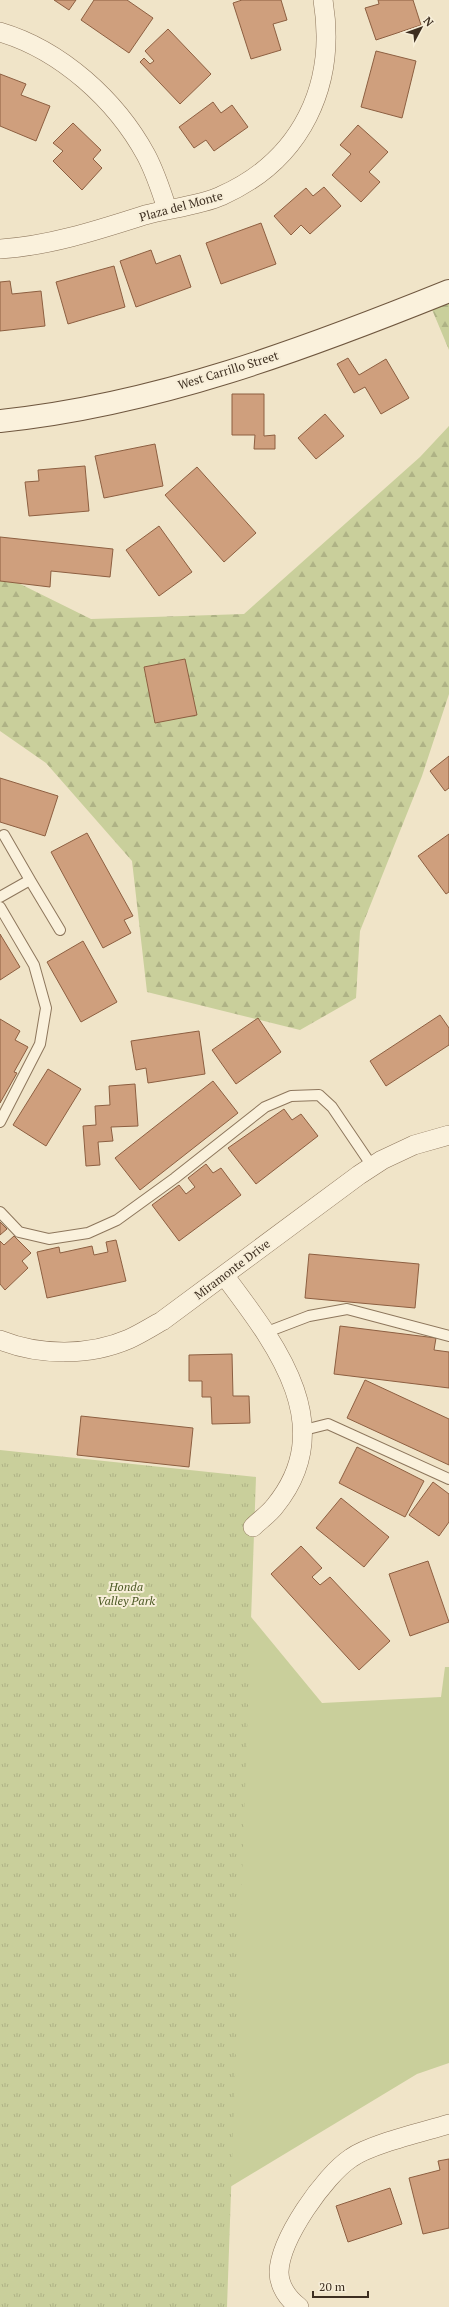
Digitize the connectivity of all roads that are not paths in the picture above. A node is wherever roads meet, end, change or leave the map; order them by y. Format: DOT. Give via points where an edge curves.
graph roads {
  1 [pos="323,0"];
  2 [pos="0,32"];
  3 [pos="167,209"];
  4 [pos="0,249"];
  5 [pos="449,291"];
  6 [pos="0,421"];
  7 [pos="4,834"];
  8 [pos="30,880"];
  9 [pos="0,897"];
  10 [pos="0,906"];
  11 [pos="60,930"];
  12 [pos="0,1122"];
  13 [pos="449,1135"];
  14 [pos="372,1166"];
  15 [pos="0,1212"];
  16 [pos="224,1274"];
  17 [pos="267,1332"];
  18 [pos="449,1336"];
  19 [pos="0,1340"];
  20 [pos="304,1430"];
  21 [pos="449,1479"];
  22 [pos="253,1527"];
  23 [pos="449,2124"];
  24 [pos="299,2307"];
  1 -- 3 [label="street, Plaza del Monte" via="327,21 324,70 319,93 295,138 262,173 241,186 219,197"];
  2 -- 3 [label="street" via="53,57 76,72 102,96 126,124 145,154"];
  3 -- 4 [label="street, Plaza del Monte" via="53,241"];
  5 -- 6 [label="main road, West Carrillo Street" via="301,348 192,382 103,406 44,417"];
  7 -- 8 [label="lane"];
  8 -- 9 [label="lane"];
  8 -- 11 [label="lane"];
  10 -- 12 [label="lane" via="34,965 46,1008 40,1044"];
  13 -- 14 [label="street, Miramonte Drive" via="414,1145"];
  14 -- 15 [label="lane" via="332,1108 319,1095 291,1096 264,1107 175,1178 117,1220 88,1233 49,1239 19,1232"];
  14 -- 16 [label="street, Miramonte Drive"];
  16 -- 17 [label="street"];
  16 -- 19 [label="street, Miramonte Drive" via="162,1321 129,1339 106,1346 56,1352 32,1349"];
  17 -- 18 [label="lane" via="309,1316 347,1310"];
  17 -- 20 [label="street" via="294,1386"];
  20 -- 21 [label="lane" via="328,1424"];
  20 -- 22 [label="street" via="301,1455 292,1479 274,1507"];
  23 -- 24 [label="street" via="361,2152 334,2170 302,2216 280,2262 281,2284 286,2294"];
}
